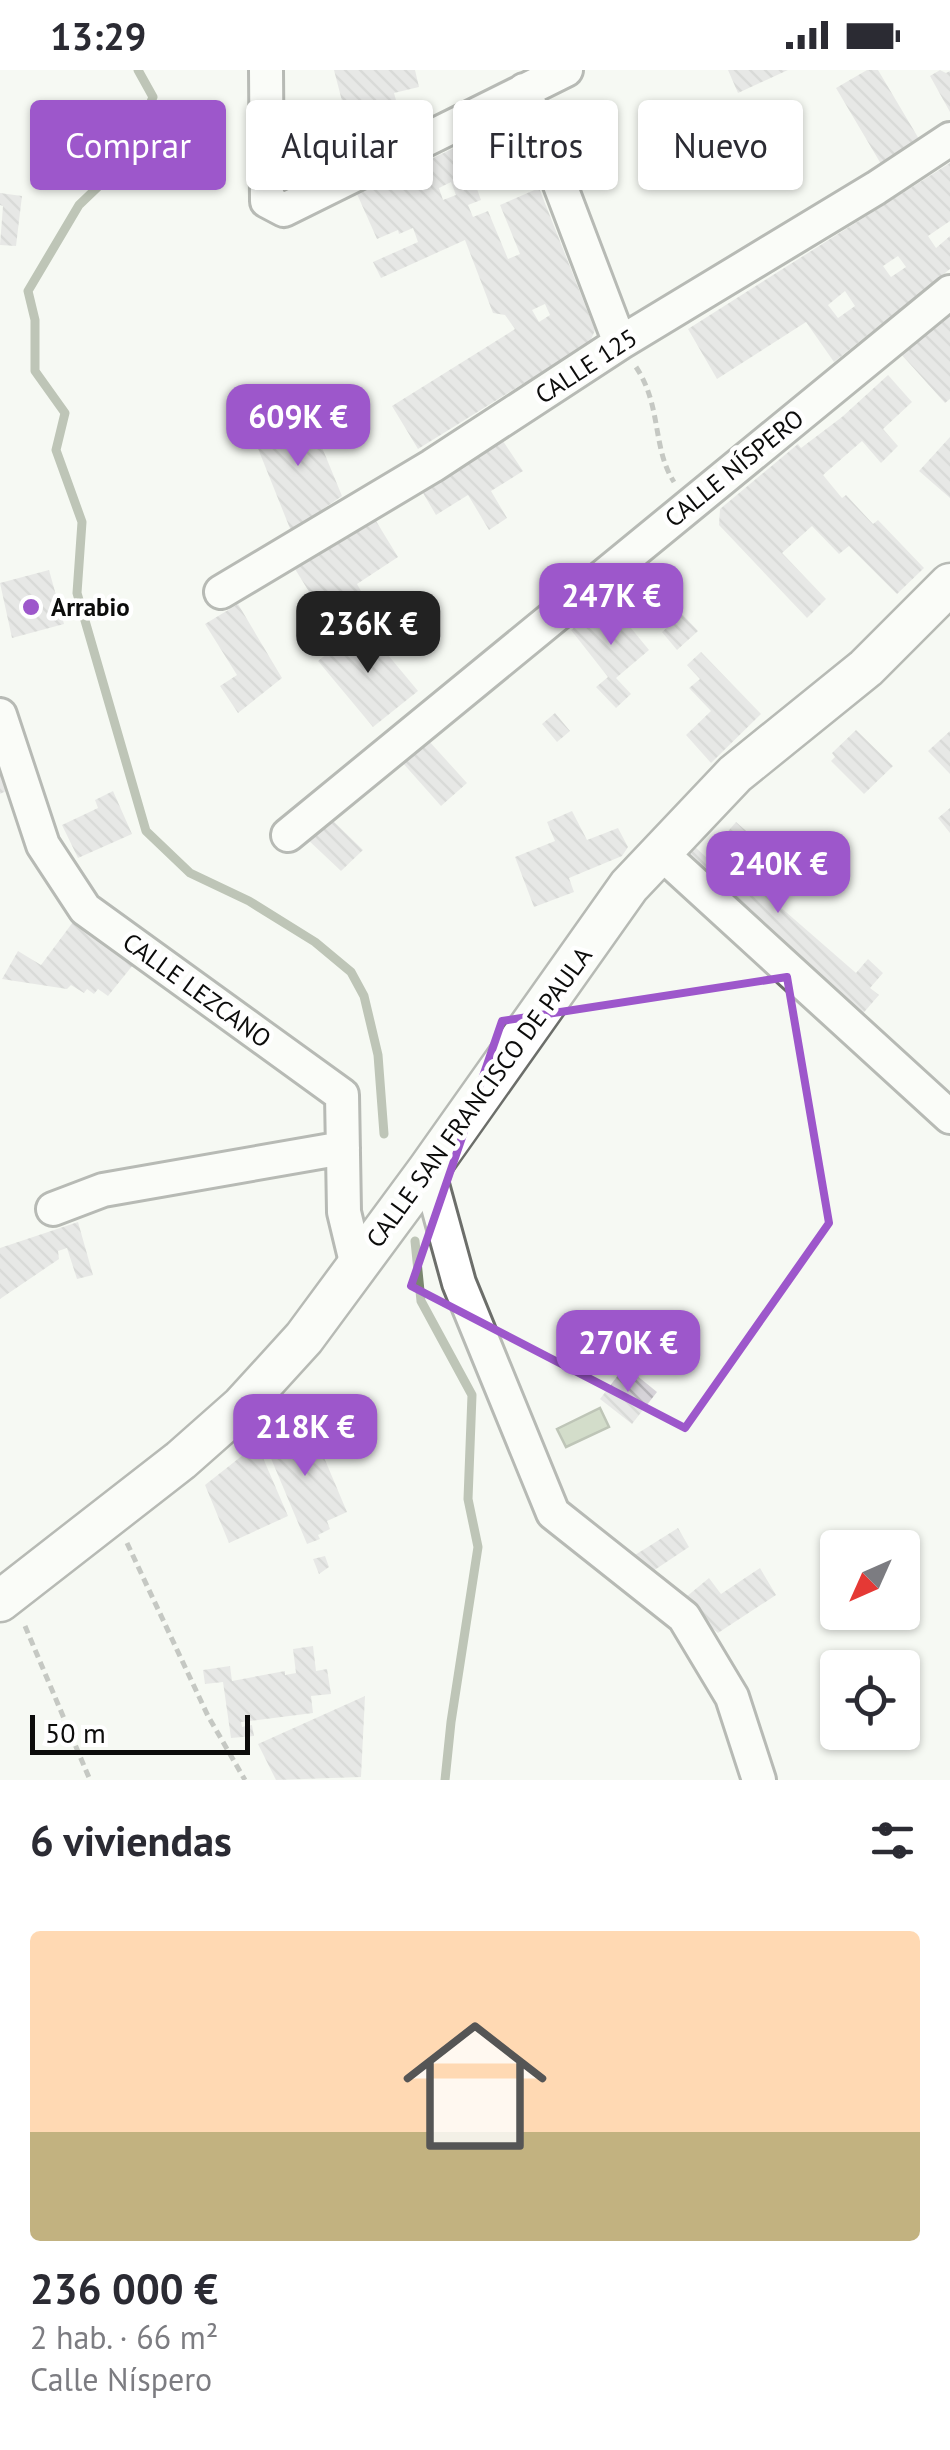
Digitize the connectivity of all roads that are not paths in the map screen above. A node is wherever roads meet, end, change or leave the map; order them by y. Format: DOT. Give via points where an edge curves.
graph roads {
  1 [pos="566,70"];
  2 [pos="266,73"];
  3 [pos="524,90"];
  4 [pos="950,139"];
  5 [pos="950,292"];
  6 [pos="620,343"];
  7 [pos="948,590"];
  8 [pos="221,592"];
  9 [pos="0,715"];
  10 [pos="288,836"];
  11 [pos="660,852"];
  12 [pos="950,1117"];
  13 [pos="343,1148"];
  14 [pos="428,1170"];
  15 [pos="53,1210"];
  16 [pos="357,1266"];
  17 [pos="5,1597"];
  18 [pos="759,1780"];
  1 -- 3 [label="street"];
  2 -- 3 [label="street" via="267,201 284,210"];
  3 -- 6 [label="street"];
  4 -- 6 [label="street, CALLE 125"];
  5 -- 10 [label="street, CALLE NÍSPERO"];
  6 -- 8 [label="street, CALLE 125"];
  7 -- 11 [label="main road, CALLE SAN FRANCISCO DE PAULA" via="866,668 735,774"];
  9 -- 13 [label="street, CALLE LEZCANO" via="43,845 85,909 342,1095"];
  11 -- 12 [label="street"];
  11 -- 14 [label="main road, CALLE SAN FRANCISCO DE PAULA"];
  13 -- 15 [label="street" via="103,1190"];
  13 -- 16 [label="street, CALLE LEZCANO" via="344,1212"];
  14 -- 16 [label="main road, CALLE SAN FRANCISCO DE PAULA"];
  14 -- 18 [label="street" via="459,1283 553,1513 684,1617 732,1697"];
  16 -- 17 [label="main road, CALLE SAN FRANCISCO DE PAULA" via="242,1406"];
}
